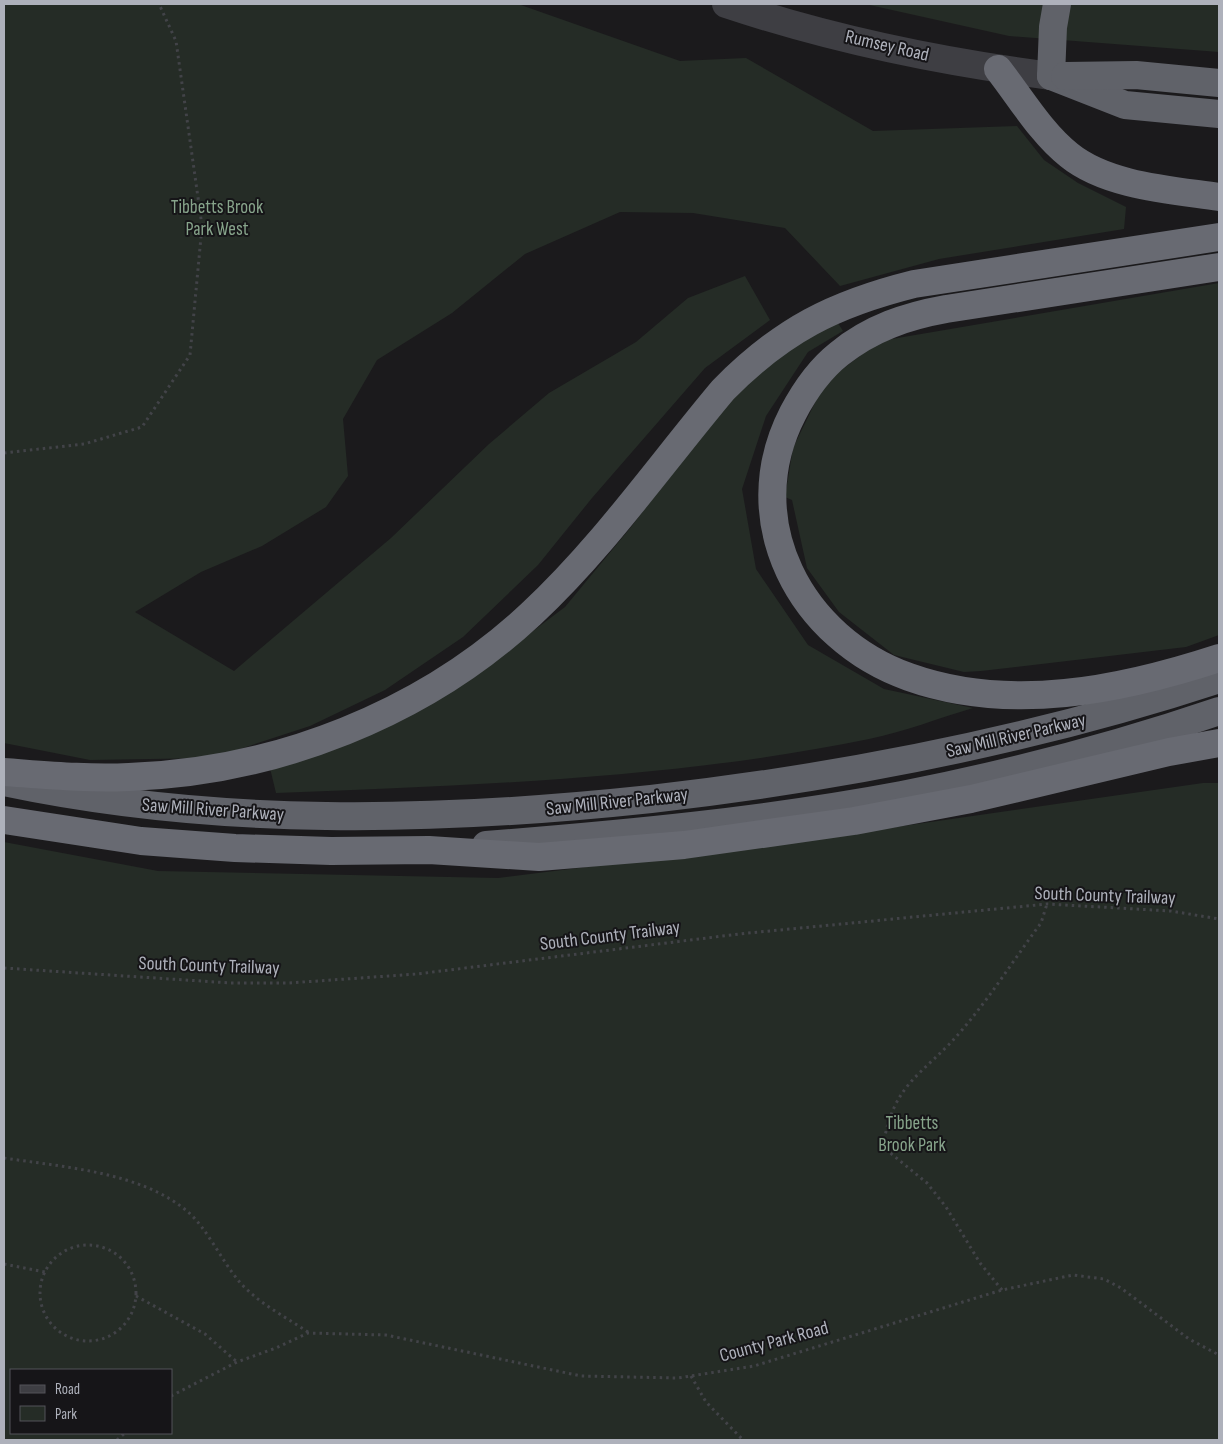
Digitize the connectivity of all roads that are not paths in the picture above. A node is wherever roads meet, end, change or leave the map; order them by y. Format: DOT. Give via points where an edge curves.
graph roads {
  1 [pos="726,4"];
  2 [pos="1057,4"];
  3 [pos="998,69"];
  4 [pos="1051,76"];
  5 [pos="1219,83"];
  6 [pos="1219,114"];
  7 [pos="1219,197"];
  8 [pos="1219,237"];
  9 [pos="1219,267"];
  10 [pos="1219,658"];
  11 [pos="1219,679"];
  12 [pos="1219,711"];
  13 [pos="1219,743"];
  14 [pos="4,772"];
  15 [pos="4,782"];
  16 [pos="4,820"];
  17 [pos="429,850"];
  1 -- 3 [label="street, Rumsey Road" via="890,48"];
  2 -- 4 [label="highway"];
  3 -- 4 [label="street, Rumsey Road"];
  3 -- 7 [label="highway" via="1048,134 1082,165 1114,178"];
  4 -- 5 [label="highway" via="1136,75"];
  4 -- 6 [label="highway" via="1125,105"];
  8 -- 14 [label="highway" via="914,284 843,305 807,323 760,356 724,390 590,552 531,614 458,672 378,717 266,757 196,771 122,777"];
  9 -- 10 [label="highway" via="946,308 906,317 880,328 838,355 801,400 779,448 773,496 775,527 784,559 807,603 820,620 851,647 909,677 967,691 1058,694 1115,686"];
  11 -- 15 [label="highway, Saw Mill River Parkway" via="1050,729 907,761 715,791 526,811 394,816 246,814 103,800"];
  12 -- 17 [label="highway, Saw Mill River Parkway" via="1098,748 900,795 715,824"];
  13 -- 17 [label="highway" via="937,806 744,838 539,857"];
  16 -- 17 [label="highway, Saw Mill River Parkway" via="142,841 235,848"];
}
